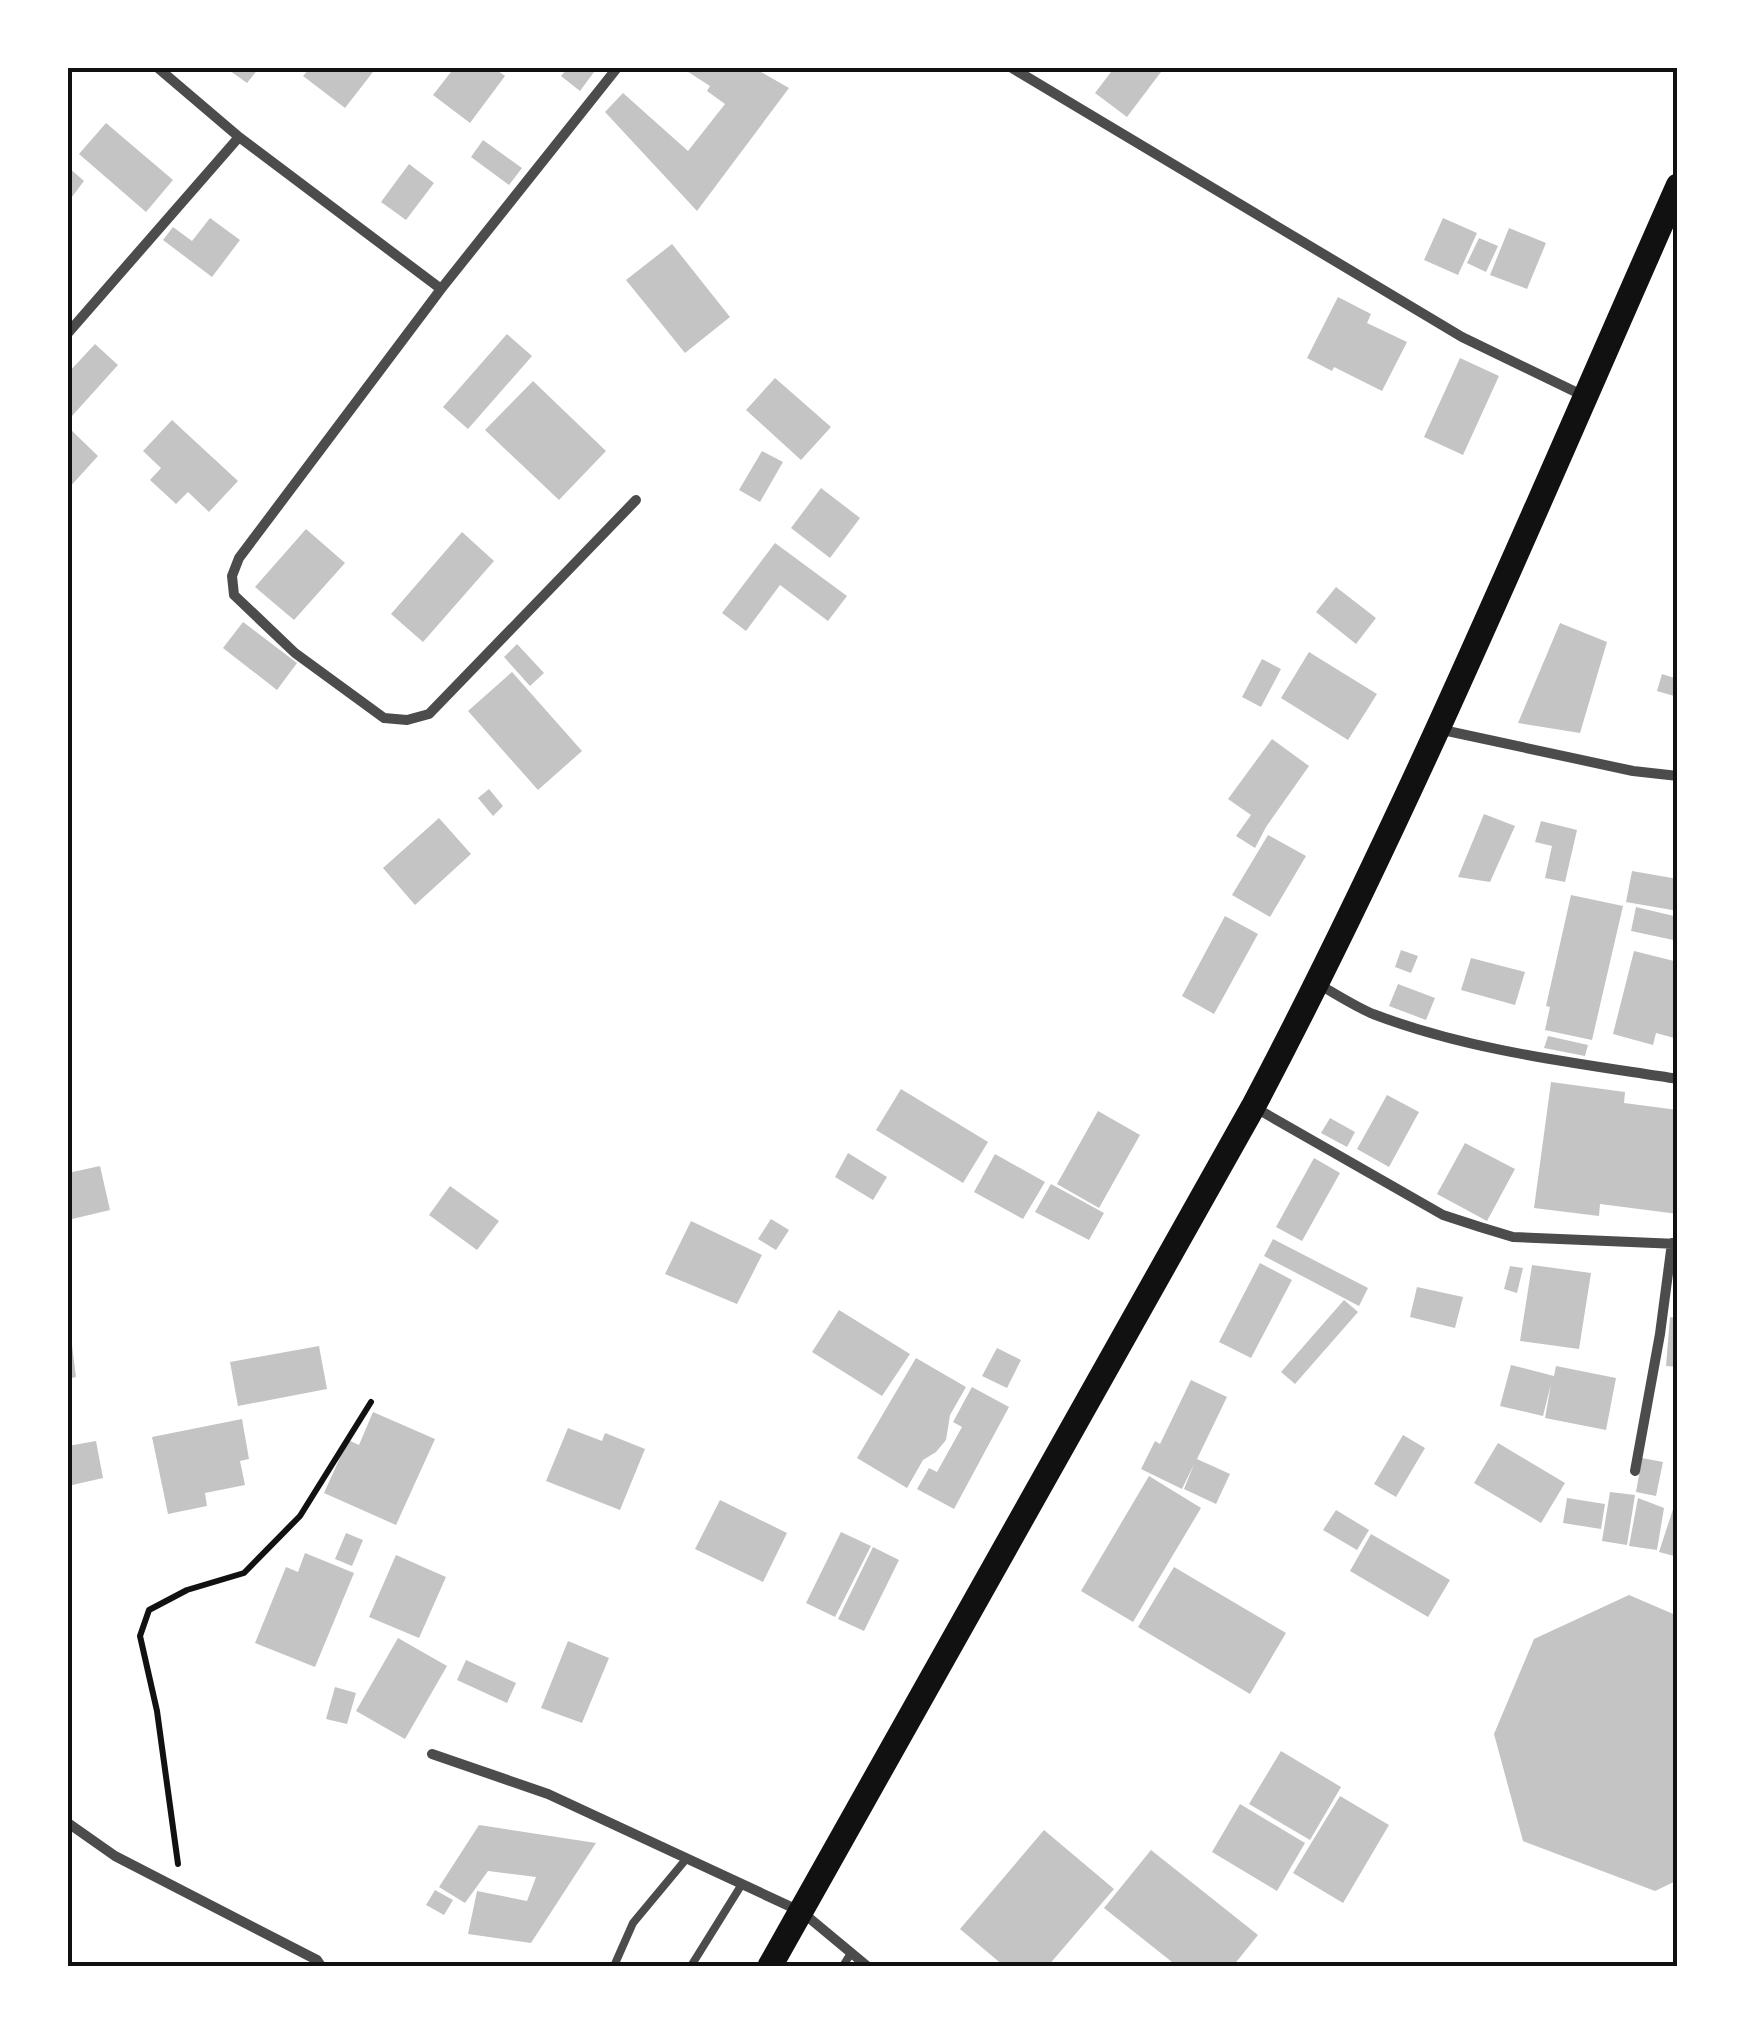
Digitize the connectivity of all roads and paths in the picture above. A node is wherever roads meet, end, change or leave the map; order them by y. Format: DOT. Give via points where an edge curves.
graph roads {
  1 [pos="158,68"];
  2 [pos="617,68"];
  3 [pos="1012,68"];
  4 [pos="239,136"];
  5 [pos="1678,186"];
  6 [pos="441,289"];
  7 [pos="68,333"];
  8 [pos="1584,397"];
  9 [pos="636,500"];
  10 [pos="1438,729"];
  11 [pos="1678,776"];
  12 [pos="1318,984"];
  13 [pos="1678,1079"];
  14 [pos="1254,1107"];
  15 [pos="1675,1243"];
  16 [pos="371,1402"];
  17 [pos="1635,1471"];
  18 [pos="432,1754"];
  19 [pos="68,1823"];
  20 [pos="688,1858"];
  21 [pos="742,1884"];
  22 [pos="182,1890"];
  23 [pos="802,1912"];
  24 [pos="851,1953"];
  25 [pos="320,1966"];
  26 [pos="614,1966"];
  27 [pos="691,1966"];
  28 [pos="770,1966"];
  29 [pos="843,1966"];
  30 [pos="867,1966"];
  1 -- 4 [label="street"];
  2 -- 6 [label="street"];
  3 -- 8 [label="street" via="1462,336"];
  4 -- 6 [label="street"];
  4 -- 7 [label="street"];
  5 -- 8 [label="main road"];
  6 -- 9 [label="street" via="239,558 234,595 295,653 384,718 407,720 429,714"];
  8 -- 10 [label="main road"];
  10 -- 11 [label="street"];
  10 -- 12 [label="main road"];
  12 -- 13 [label="street" via="1370,1013 1442,1036"];
  12 -- 14 [label="main road"];
  14 -- 15 [label="street" via="1443,1214 1480,1228 1514,1237"];
  14 -- 23 [label="main road"];
  15 -- 17 [label="street"];
  16 -- 22 [label="path" via="300,1516 244,1573 148,1610 140,1636"];
  18 -- 20 [label="street" via="548,1794"];
  19 -- 22 [label="street"];
  20 -- 21 [label="street"];
  20 -- 26 [label="lane" via="633,1923"];
  21 -- 23 [label="street"];
  21 -- 27 [label="lane"];
  22 -- 25 [label="street"];
  23 -- 24 [label="street"];
  23 -- 28 [label="main road"];
  24 -- 29 [label="lane"];
  24 -- 30 [label="street"];
}
